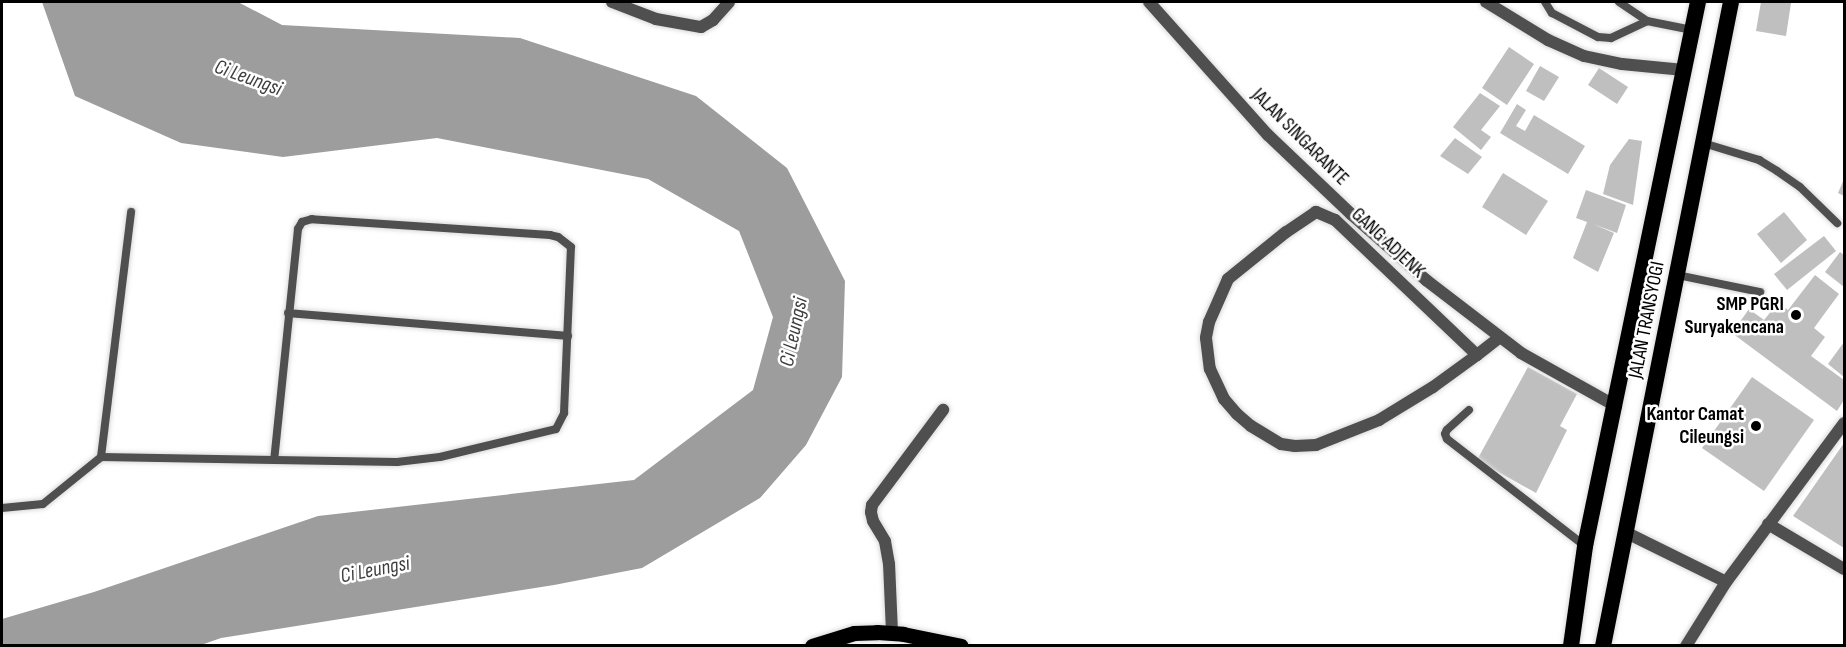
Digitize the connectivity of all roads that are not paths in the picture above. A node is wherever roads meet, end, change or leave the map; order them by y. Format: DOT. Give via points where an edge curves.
graph roads {
  1 [pos="611,2"];
  2 [pos="729,2"];
  3 [pos="1149,2"];
  4 [pos="1486,2"];
  5 [pos="1545,2"];
  6 [pos="1619,2"];
  7 [pos="1698,2"];
  8 [pos="1731,2"];
  9 [pos="1647,21"];
  10 [pos="1692,30"];
  11 [pos="1684,70"];
  12 [pos="1703,143"];
  13 [pos="131,212"];
  14 [pos="1837,223"];
  15 [pos="1677,275"];
  16 [pos="1760,292"];
  17 [pos="288,313"];
  18 [pos="568,336"];
  19 [pos="1499,338"];
  20 [pos="1477,355"];
  21 [pos="1616,406"];
  22 [pos="943,410"];
  23 [pos="1469,410"];
  24 [pos="1845,423"];
  25 [pos="101,457"];
  26 [pos="274,460"];
  27 [pos="2,508"];
  28 [pos="1768,524"];
  29 [pos="1627,533"];
  30 [pos="1585,546"];
  31 [pos="1845,569"];
  32 [pos="1726,582"];
  33 [pos="892,632"];
  34 [pos="812,645"];
  35 [pos="961,645"];
  36 [pos="1571,645"];
  37 [pos="1603,645"];
  38 [pos="1686,645"];
  1 -- 2 [label="street" via="656,19 701,27 710,24"];
  3 -- 19 [label="street, JALAN SINGARANTE" via="1211,74 1301,167 1426,280"];
  4 -- 11 [label="street" via="1548,40 1584,56"];
  5 -- 9 [label="lane" via="1552,13 1598,37 1611,38"];
  6 -- 9 [label="lane"];
  7 -- 10 [label="highway, JALAN TRANSYOGI"];
  8 -- 12 [label="highway, JALAN TRANSYOGI"];
  9 -- 10 [label="lane"];
  10 -- 11 [label="highway, JALAN TRANSYOGI"];
  11 -- 21 [label="highway, JALAN TRANSYOGI"];
  12 -- 14 [label="lane" via="1759,160 1778,171"];
  12 -- 15 [label="highway, JALAN TRANSYOGI"];
  13 -- 25 [label="lane"];
  15 -- 16 [label="lane"];
  15 -- 29 [label="highway, JALAN TRANSYOGI"];
  17 -- 18 [label="lane"];
  17 -- 18 [label="lane" via="298,229 302,222 312,219 550,235 571,247"];
  17 -- 26 [label="lane"];
  18 -- 26 [label="lane" via="564,413 556,429 408,461"];
  19 -- 20 [label="street, GANG ADJENK"];
  19 -- 21 [label="street, JALAN SINGARANTE"];
  20 -- 20 [label="street, GANG ADJENK" via="1379,420 1316,445 1295,446 1281,444 1237,414 1224,399 1210,369 1206,338 1228,279 1286,232 1316,212 1323,212"];
  21 -- 30 [label="highway, JALAN TRANSYOGI"];
  22 -- 33 [label="street" via="872,505 873,521 885,541 889,564"];
  23 -- 30 [label="lane" via="1447,430 1447,439"];
  24 -- 28 [label="street"];
  25 -- 26 [label="lane"];
  25 -- 27 [label="lane" via="43,504"];
  28 -- 31 [label="street"];
  28 -- 32 [label="street"];
  29 -- 32 [label="street"];
  29 -- 37 [label="highway, JALAN TRANSYOGI"];
  30 -- 36 [label="highway, JALAN TRANSYOGI"];
  32 -- 38 [label="street"];
  33 -- 34 [label="main road" via="854,633"];
  33 -- 35 [label="main road"];
}
